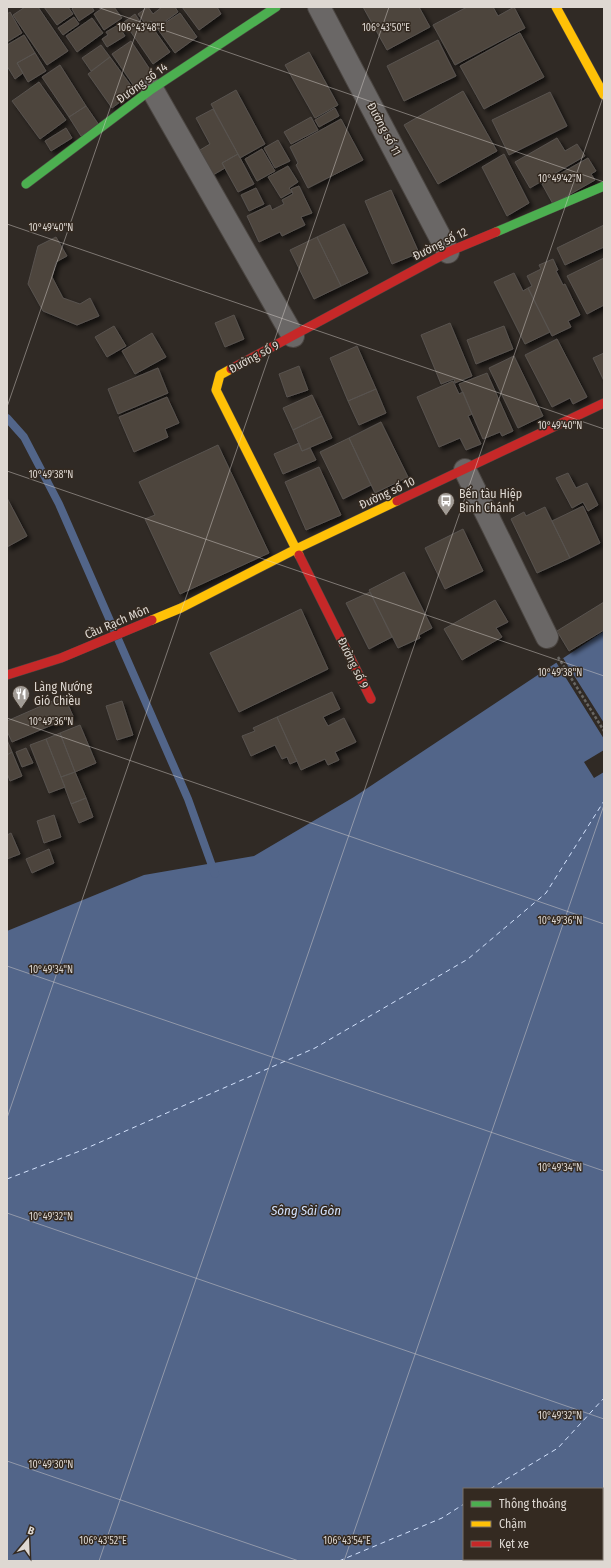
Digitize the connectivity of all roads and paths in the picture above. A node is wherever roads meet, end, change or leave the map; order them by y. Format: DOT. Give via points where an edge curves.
graph roads {
  1 [pos="276,7"];
  2 [pos="319,7"];
  3 [pos="556,7"];
  4 [pos="152,89"];
  5 [pos="604,95"];
  6 [pos="26,184"];
  7 [pos="604,186"];
  8 [pos="448,252"];
  9 [pos="292,336"];
  10 [pos="604,403"];
  11 [pos="465,470"];
  12 [pos="296,549"];
  13 [pos="181,608"];
  14 [pos="547,637"];
  15 [pos="7,675"];
  16 [pos="371,699"];
  17 [pos="604,731"];
  1 -- 4 [label="street, Đường số 14"];
  2 -- 8 [label="street, Đường số 11"];
  3 -- 5 [label="street"];
  4 -- 6 [label="street, Đường số 14"];
  4 -- 9 [label="street, Đường số 9"];
  7 -- 8 [label="street, Đường số 12"];
  8 -- 9 [label="street, Đường số 12"];
  9 -- 12 [label="street, Đường số 9" via="220,376 216,390"];
  10 -- 11 [label="street, Đường số 10"];
  11 -- 12 [label="street, Đường số 10"];
  11 -- 14 [label="street"];
  12 -- 13 [label="street, Đường số 10"];
  12 -- 16 [label="street, Đường số 9"];
  13 -- 15 [label="street, Cầu Rạch Môn" via="61,658"];
  14 -- 17 [label="path"];
}
